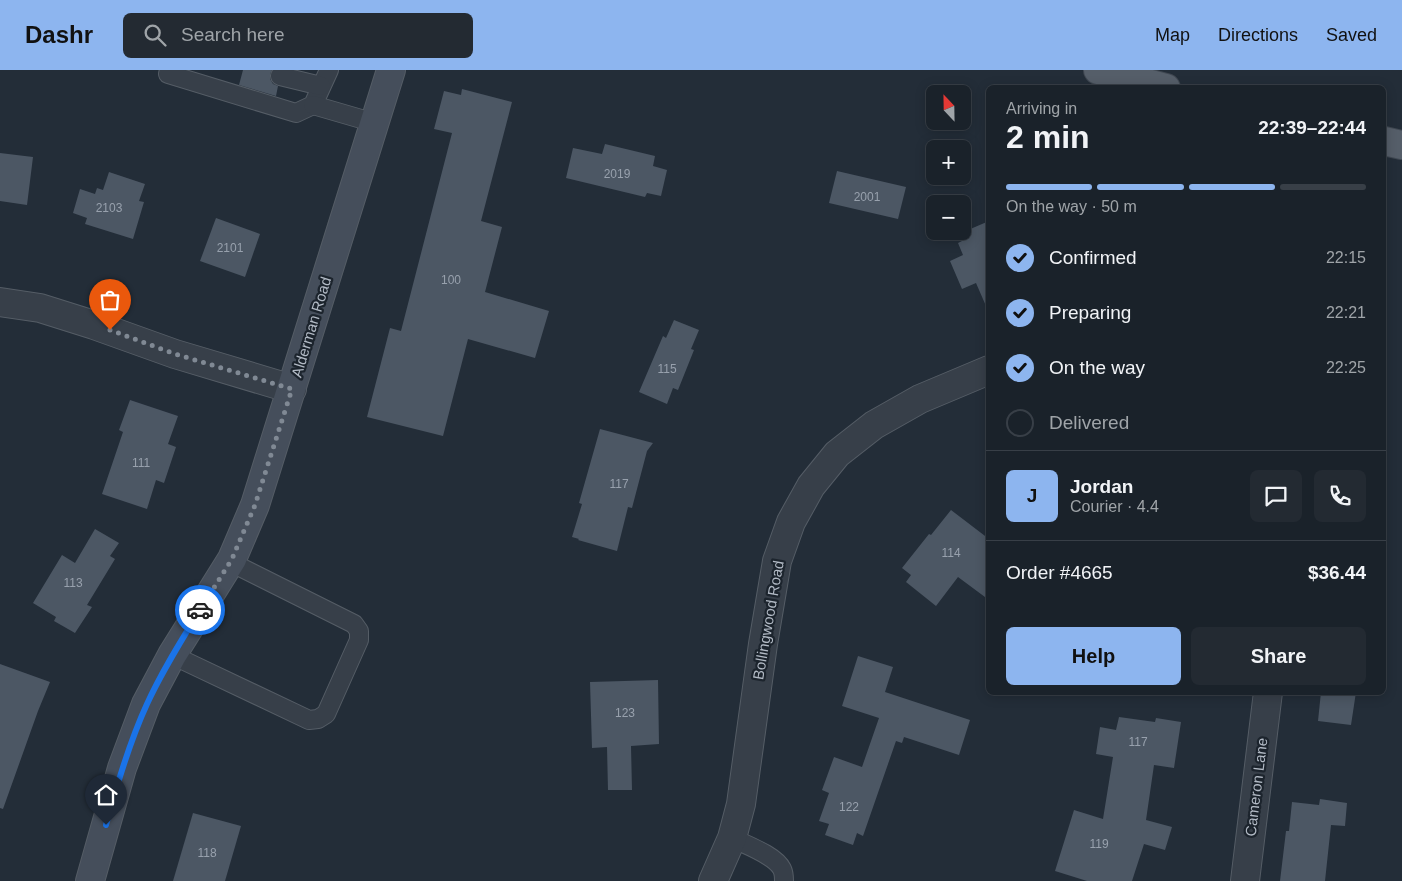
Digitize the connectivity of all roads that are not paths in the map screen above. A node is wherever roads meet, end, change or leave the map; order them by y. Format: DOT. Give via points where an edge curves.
graph roads {
  1 [pos="169,70"];
  2 [pos="329,70"];
  3 [pos="391,70"];
  4 [pos="1098,70"];
  5 [pos="280,76"];
  6 [pos="1155,85"];
  7 [pos="321,86"];
  8 [pos="313,105"];
  9 [pos="375,123"];
  10 [pos="1386,141"];
  11 [pos="1402,145"];
  12 [pos="0,302"];
  13 [pos="986,371"];
  14 [pos="292,389"];
  15 [pos="230,562"];
  16 [pos="172,655"];
  17 [pos="1268,695"];
  18 [pos="732,838"];
  19 [pos="90,881"];
  20 [pos="713,881"];
  21 [pos="784,881"];
  22 [pos="1244,881"];
  1 -- 8 [label="lane" via="168,74 296,113"];
  2 -- 7 [label="lane"];
  3 -- 9 [label="main road, Alderman Road"];
  4 -- 6 [label="main road"];
  5 -- 7 [label="lane"];
  7 -- 8 [label="lane"];
  8 -- 9 [label="lane"];
  9 -- 14 [label="main road, Alderman Road"];
  10 -- 11 [label="main road"];
  12 -- 14 [label="street" via="40,308"];
  13 -- 18 [label="street, Bollingwood Road" via="920,399 874,425 837,454 811,486 791,522 777,561 762,644 741,804"];
  14 -- 15 [label="main road, Alderman Road" via="255,505"];
  15 -- 16 [label="main road, Alderman Road"];
  15 -- 16 [label="lane" via="354,624 359,631 359,640 326,714 309,720"];
  16 -- 19 [label="main road, Alderman Road" via="146,704 122,768"];
  17 -- 22 [label="street, Cameron Lane"];
  18 -- 20 [label="street, Bollingwood Road"];
  18 -- 21 [label="lane" via="777,862 783,870"];
}
